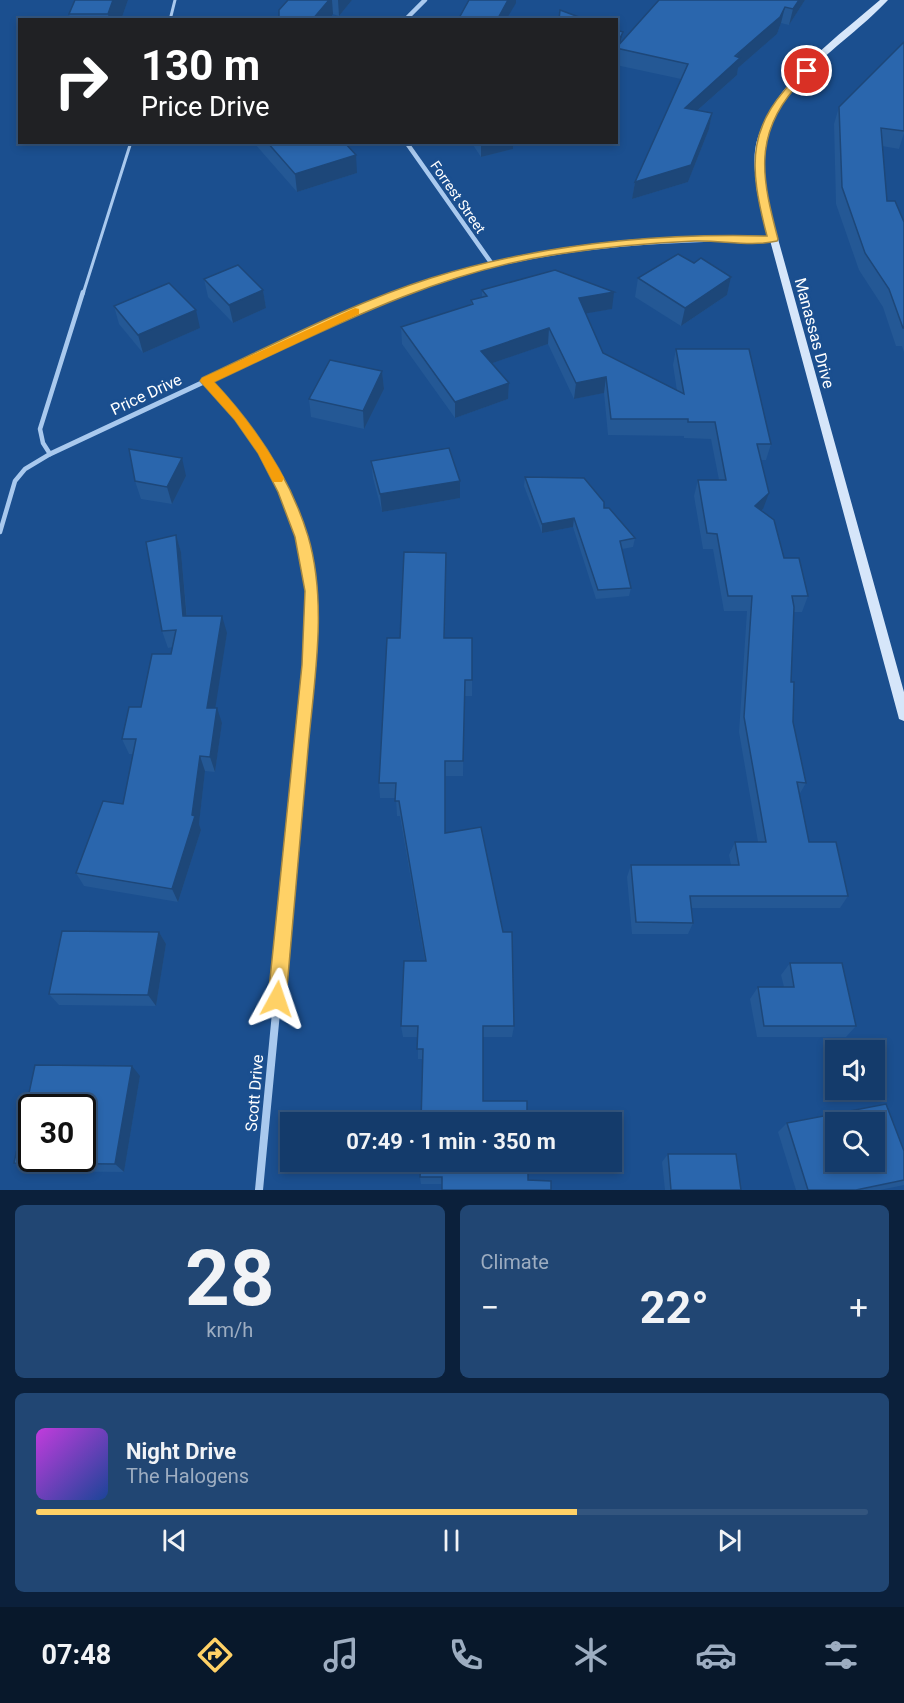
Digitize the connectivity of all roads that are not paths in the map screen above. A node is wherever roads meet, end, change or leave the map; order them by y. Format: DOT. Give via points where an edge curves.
graph roads {
  1 [pos="175,0"];
  2 [pos="425,0"];
  3 [pos="884,0"];
  4 [pos="170,18"];
  5 [pos="407,18"];
  6 [pos="130,144"];
  7 [pos="407,144"];
  8 [pos="773,239"];
  9 [pos="492,264"];
  10 [pos="206,381"];
  11 [pos="50,454"];
  12 [pos="0,532"];
  13 [pos="904,714"];
  14 [pos="259,1190"];
  1 -- 4 [label="lane"];
  2 -- 5 [label="street"];
  3 -- 8 [label="main road, Manassas Drive" via="792,86 774,109 762,136 759,160 761,192"];
  6 -- 11 [label="lane" via="40,429"];
  7 -- 9 [label="street, Forrest Street"];
  8 -- 9 [label="street, Price Drive" via="697,237 620,242"];
  8 -- 13 [label="main road, Manassas Drive"];
  9 -- 10 [label="street, Price Drive" via="376,302"];
  10 -- 11 [label="street, Price Drive"];
  10 -- 14 [label="street, Scott Drive" via="240,417 284,492 301,537 311,591 308,677"];
  11 -- 12 [label="lane" via="25,469 15,481"];
}
